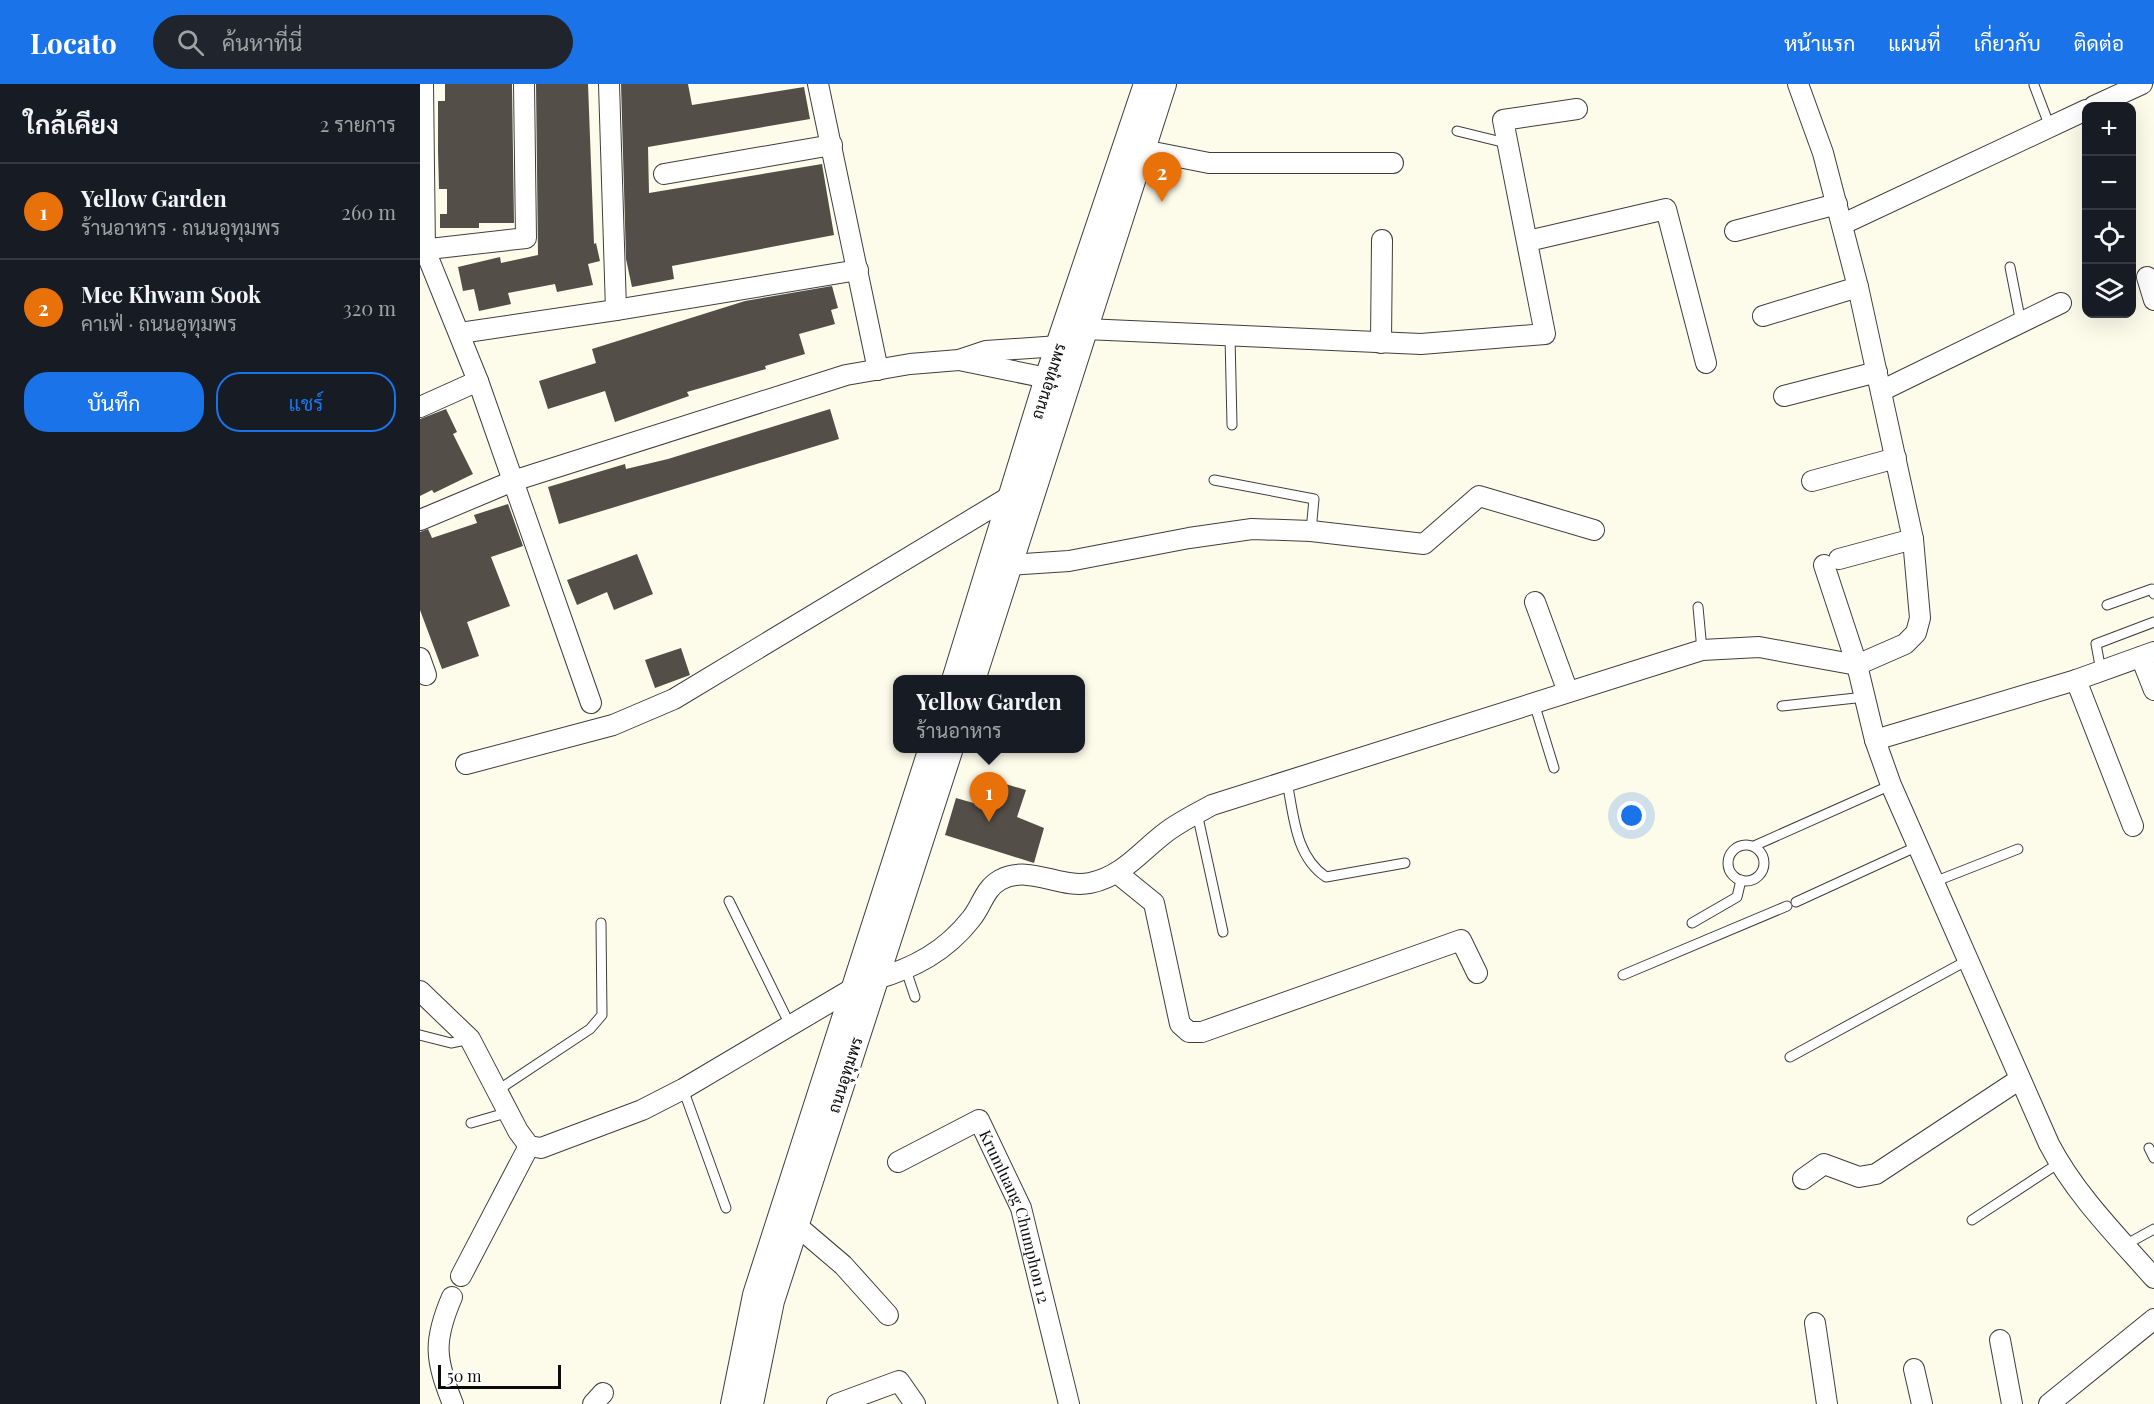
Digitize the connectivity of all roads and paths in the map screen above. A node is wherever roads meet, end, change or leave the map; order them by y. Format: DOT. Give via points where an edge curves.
graph roads {
  1 [pos="423,84"];
  2 [pos="524,84"];
  3 [pos="609,84"];
  4 [pos="818,84"];
  5 [pos="1146,84"];
  6 [pos="1164,84"];
  7 [pos="1798,84"];
  8 [pos="2142,84"];
  9 [pos="2034,85"];
  10 [pos="2103,102"];
  11 [pos="1577,109"];
  12 [pos="2082,112"];
  13 [pos="2050,127"];
  14 [pos="1457,132"];
  15 [pos="1506,143"];
  16 [pos="832,145"];
  17 [pos="1143,150"];
  18 [pos="1393,163"];
  19 [pos="664,174"];
  20 [pos="1837,204"];
  21 [pos="1843,224"];
  22 [pos="1735,231"];
  23 [pos="1382,240"];
  24 [pos="1528,241"];
  25 [pos="422,250"];
  26 [pos="2010,267"];
  27 [pos="858,270"];
  28 [pos="2147,277"];
  29 [pos="1858,287"];
  30 [pos="2154,300"];
  31 [pos="2061,303"];
  32 [pos="616,310"];
  33 [pos="1763,316"];
  34 [pos="2021,322"];
  35 [pos="1085,329"];
  36 [pos="460,333"];
  37 [pos="1230,336"];
  38 [pos="1381,343"];
  39 [pos="1059,346"];
  40 [pos="959,360"];
  41 [pos="1706,363"];
  42 [pos="878,370"];
  43 [pos="1047,378"];
  44 [pos="478,381"];
  45 [pos="1879,382"];
  46 [pos="1784,396"];
  47 [pos="420,407"];
  48 [pos="1232,425"];
  49 [pos="1896,458"];
  50 [pos="1214,480"];
  51 [pos="513,481"];
  52 [pos="1812,481"];
  53 [pos="1014,494"];
  54 [pos="420,520"];
  55 [pos="1594,530"];
  56 [pos="1311,531"];
  57 [pos="1913,539"];
  58 [pos="1010,565"];
  59 [pos="2154,594"];
  60 [pos="1536,602"];
  61 [pos="2107,605"];
  62 [pos="1698,608"];
  63 [pos="2154,622"];
  64 [pos="1702,650"];
  65 [pos="2148,655"];
  66 [pos="1857,665"];
  67 [pos="2101,671"];
  68 [pos="956,675"];
  69 [pos="975,675"];
  70 [pos="2076,680"];
  71 [pos="2154,690"];
  72 [pos="1568,692"];
  73 [pos="1865,697"];
  74 [pos="591,703"];
  75 [pos="1534,703"];
  76 [pos="1782,706"];
  77 [pos="1875,740"];
  78 [pos="929,753"];
  79 [pos="949,753"];
  80 [pos="466,764"];
  81 [pos="1554,768"];
  82 [pos="1287,782"];
  83 [pos="1891,785"];
  84 [pos="1197,813"];
  85 [pos="2133,826"];
  86 [pos="1754,846"];
  87 [pos="1918,846"];
  88 [pos="2018,849"];
  89 [pos="1405,863"];
  90 [pos="1117,873"];
  91 [pos="1741,880"];
  92 [pos="1934,882"];
  93 [pos="729,901"];
  94 [pos="601,922"];
  95 [pos="1692,923"];
  96 [pos="1222,932"];
  97 [pos="1968,960"];
  98 [pos="906,970"];
  99 [pos="1477,973"];
  100 [pos="1623,975"];
  101 [pos="876,980"];
  102 [pos="852,989"];
  103 [pos="420,991"];
  104 [pos="915,997"];
  105 [pos="790,1027"];
  106 [pos="420,1035"];
  107 [pos="470,1039"];
  108 [pos="1790,1057"];
  109 [pos="2020,1079"];
  110 [pos="683,1089"];
  111 [pos="498,1090"];
  112 [pos="509,1112"];
  113 [pos="471,1123"];
  114 [pos="529,1146"];
  115 [pos="898,1162"];
  116 [pos="2059,1162"];
  117 [pos="1803,1179"];
  118 [pos="726,1208"];
  119 [pos="1972,1221"];
  120 [pos="796,1225"];
  121 [pos="2154,1229"];
  122 [pos="2125,1245"];
  123 [pos="461,1276"];
  124 [pos="2154,1278"];
  125 [pos="452,1297"];
  126 [pos="888,1315"];
  127 [pos="2154,1319"];
  128 [pos="1815,1323"];
  129 [pos="2000,1340"];
  130 [pos="1914,1369"];
  131 [pos="453,1404"];
  132 [pos="733,1404"];
  133 [pos="751,1404"];
  134 [pos="837,1404"];
  135 [pos="915,1404"];
  136 [pos="1068,1404"];
  137 [pos="1827,1404"];
  138 [pos="1922,1404"];
  139 [pos="2012,1404"];
  140 [pos="2049,1404"];
  1 -- 25 [label="street"];
  2 -- 25 [label="street" via="526,238"];
  3 -- 32 [label="street"];
  4 -- 16 [label="street"];
  5 -- 39 [label="street, ถนนอุทุมพร"];
  6 -- 17 [label="street, ถนนอุทุมพร"];
  7 -- 20 [label="street"];
  8 -- 10 [label="street"];
  9 -- 13 [label="lane"];
  11 -- 15 [label="street" via="1503,120"];
  12 -- 13 [label="street"];
  13 -- 21 [label="street"];
  14 -- 15 [label="lane"];
  15 -- 24 [label="street"];
  16 -- 19 [label="street"];
  16 -- 27 [label="street"];
  17 -- 18 [label="street" via="1209,163"];
  17 -- 35 [label="street, ถนนอุทุมพร"];
  20 -- 21 [label="street"];
  20 -- 22 [label="street"];
  21 -- 29 [label="street"];
  23 -- 38 [label="street"];
  24 -- 38 [label="street" via="1545,334 1421,344"];
  24 -- 41 [label="street" via="1666,209"];
  25 -- 36 [label="street"];
  26 -- 34 [label="lane"];
  27 -- 32 [label="street"];
  27 -- 42 [label="street"];
  28 -- 30 [label="street"];
  29 -- 33 [label="street"];
  29 -- 45 [label="street"];
  31 -- 34 [label="street"];
  32 -- 36 [label="street"];
  34 -- 45 [label="street"];
  35 -- 37 [label="street"];
  35 -- 58 [label="street, ถนนอุทุมพร"];
  36 -- 44 [label="street"];
  37 -- 38 [label="street"];
  37 -- 48 [label="lane"];
  39 -- 40 [label="street" via="986,351"];
  39 -- 43 [label="street, ถนนอุทุมพร"];
  40 -- 42 [label="street"];
  40 -- 43 [label="street"];
  42 -- 51 [label="street" via="846,375"];
  43 -- 53 [label="street, ถนนอุทุมพร"];
  44 -- 47 [label="street"];
  44 -- 51 [label="street"];
  45 -- 46 [label="street"];
  45 -- 49 [label="street"];
  49 -- 52 [label="street"];
  49 -- 57 [label="street"];
  50 -- 56 [label="lane" via="1314,499"];
  51 -- 54 [label="street"];
  51 -- 74 [label="street"];
  53 -- 68 [label="street, ถนนอุทุมพร"];
  53 -- 80 [label="street" via="674,699 614,725"];
  55 -- 56 [label="street" via="1479,496 1424,544"];
  56 -- 58 [label="street" via="1252,529 1069,561"];
  57 -- 66 [label="street" via="1920,618 1916,633 1905,644"];
  57 -- 66 [label="street" via="1832,562"];
  58 -- 69 [label="street, ถนนอุทุมพร"];
  59 -- 61 [label="lane" via="2152,589"];
  60 -- 72 [label="street"];
  62 -- 64 [label="lane"];
  63 -- 67 [label="lane" via="2096,644"];
  64 -- 66 [label="street" via="1759,647"];
  64 -- 72 [label="street"];
  65 -- 67 [label="street"];
  65 -- 71 [label="street"];
  66 -- 73 [label="street"];
  67 -- 70 [label="street"];
  70 -- 77 [label="street"];
  70 -- 85 [label="street"];
  72 -- 75 [label="street"];
  73 -- 76 [label="lane"];
  73 -- 77 [label="street"];
  75 -- 81 [label="lane"];
  75 -- 82 [label="street"];
  77 -- 83 [label="street"];
  78 -- 102 [label="street, ถนนอุทุมพร"];
  79 -- 101 [label="street, ถนนอุทุมพร"];
  82 -- 84 [label="street"];
  82 -- 89 [label="lane" via="1301,849 1313,868 1326,877"];
  83 -- 86 [label="lane"];
  83 -- 87 [label="street"];
  84 -- 90 [label="street" via="1164,833"];
  84 -- 96 [label="lane"];
  86 -- 91 [label="lane" via="1764,860 1763,869 1750,880"];
  86 -- 91 [label="lane" via="1739,846 1730,857 1730,871"];
  87 -- 92 [label="street"];
  87 -- 100 [label="lane"];
  88 -- 92 [label="lane"];
  90 -- 98 [label="street" via="1076,884 1032,875 1006,877 988,889 971,920 940,951"];
  90 -- 99 [label="street" via="1155,903 1180,1024 1189,1032 1202,1032 1461,940"];
  91 -- 95 [label="lane" via="1737,897"];
  92 -- 97 [label="street"];
  93 -- 105 [label="lane"];
  94 -- 111 [label="lane" via="602,1015 590,1029"];
  97 -- 108 [label="lane"];
  97 -- 109 [label="street"];
  98 -- 101 [label="street"];
  98 -- 104 [label="lane"];
  101 -- 102 [label="street"];
  101 -- 120 [label="street, ถนนอุทุมพร"];
  102 -- 105 [label="street"];
  102 -- 132 [label="street, ถนนอุทุมพร" via="755,1295"];
  103 -- 107 [label="street"];
  105 -- 110 [label="street"];
  106 -- 107 [label="lane" via="451,1043"];
  107 -- 111 [label="street"];
  109 -- 116 [label="street"];
  109 -- 117 [label="street" via="1876,1174 1859,1177 1824,1164"];
  110 -- 114 [label="street" via="642,1110 551,1146"];
  110 -- 118 [label="lane"];
  111 -- 112 [label="street"];
  112 -- 113 [label="lane"];
  112 -- 114 [label="street"];
  114 -- 123 [label="street"];
  115 -- 136 [label="street, Krumluang Chumphon 12" via="979,1120 1021,1208"];
  116 -- 119 [label="lane"];
  116 -- 122 [label="street"];
  120 -- 126 [label="street" via="843,1265"];
  120 -- 133 [label="street, ถนนอุทุมพร" via="771,1301"];
  121 -- 122 [label="lane"];
  122 -- 124 [label="street"];
  125 -- 131 [label="street" via="438,1335 438,1356"];
  127 -- 140 [label="street"];
  128 -- 137 [label="street"];
  129 -- 139 [label="street"];
  130 -- 138 [label="street"];
  134 -- 135 [label="street" via="899,1382"];
}
